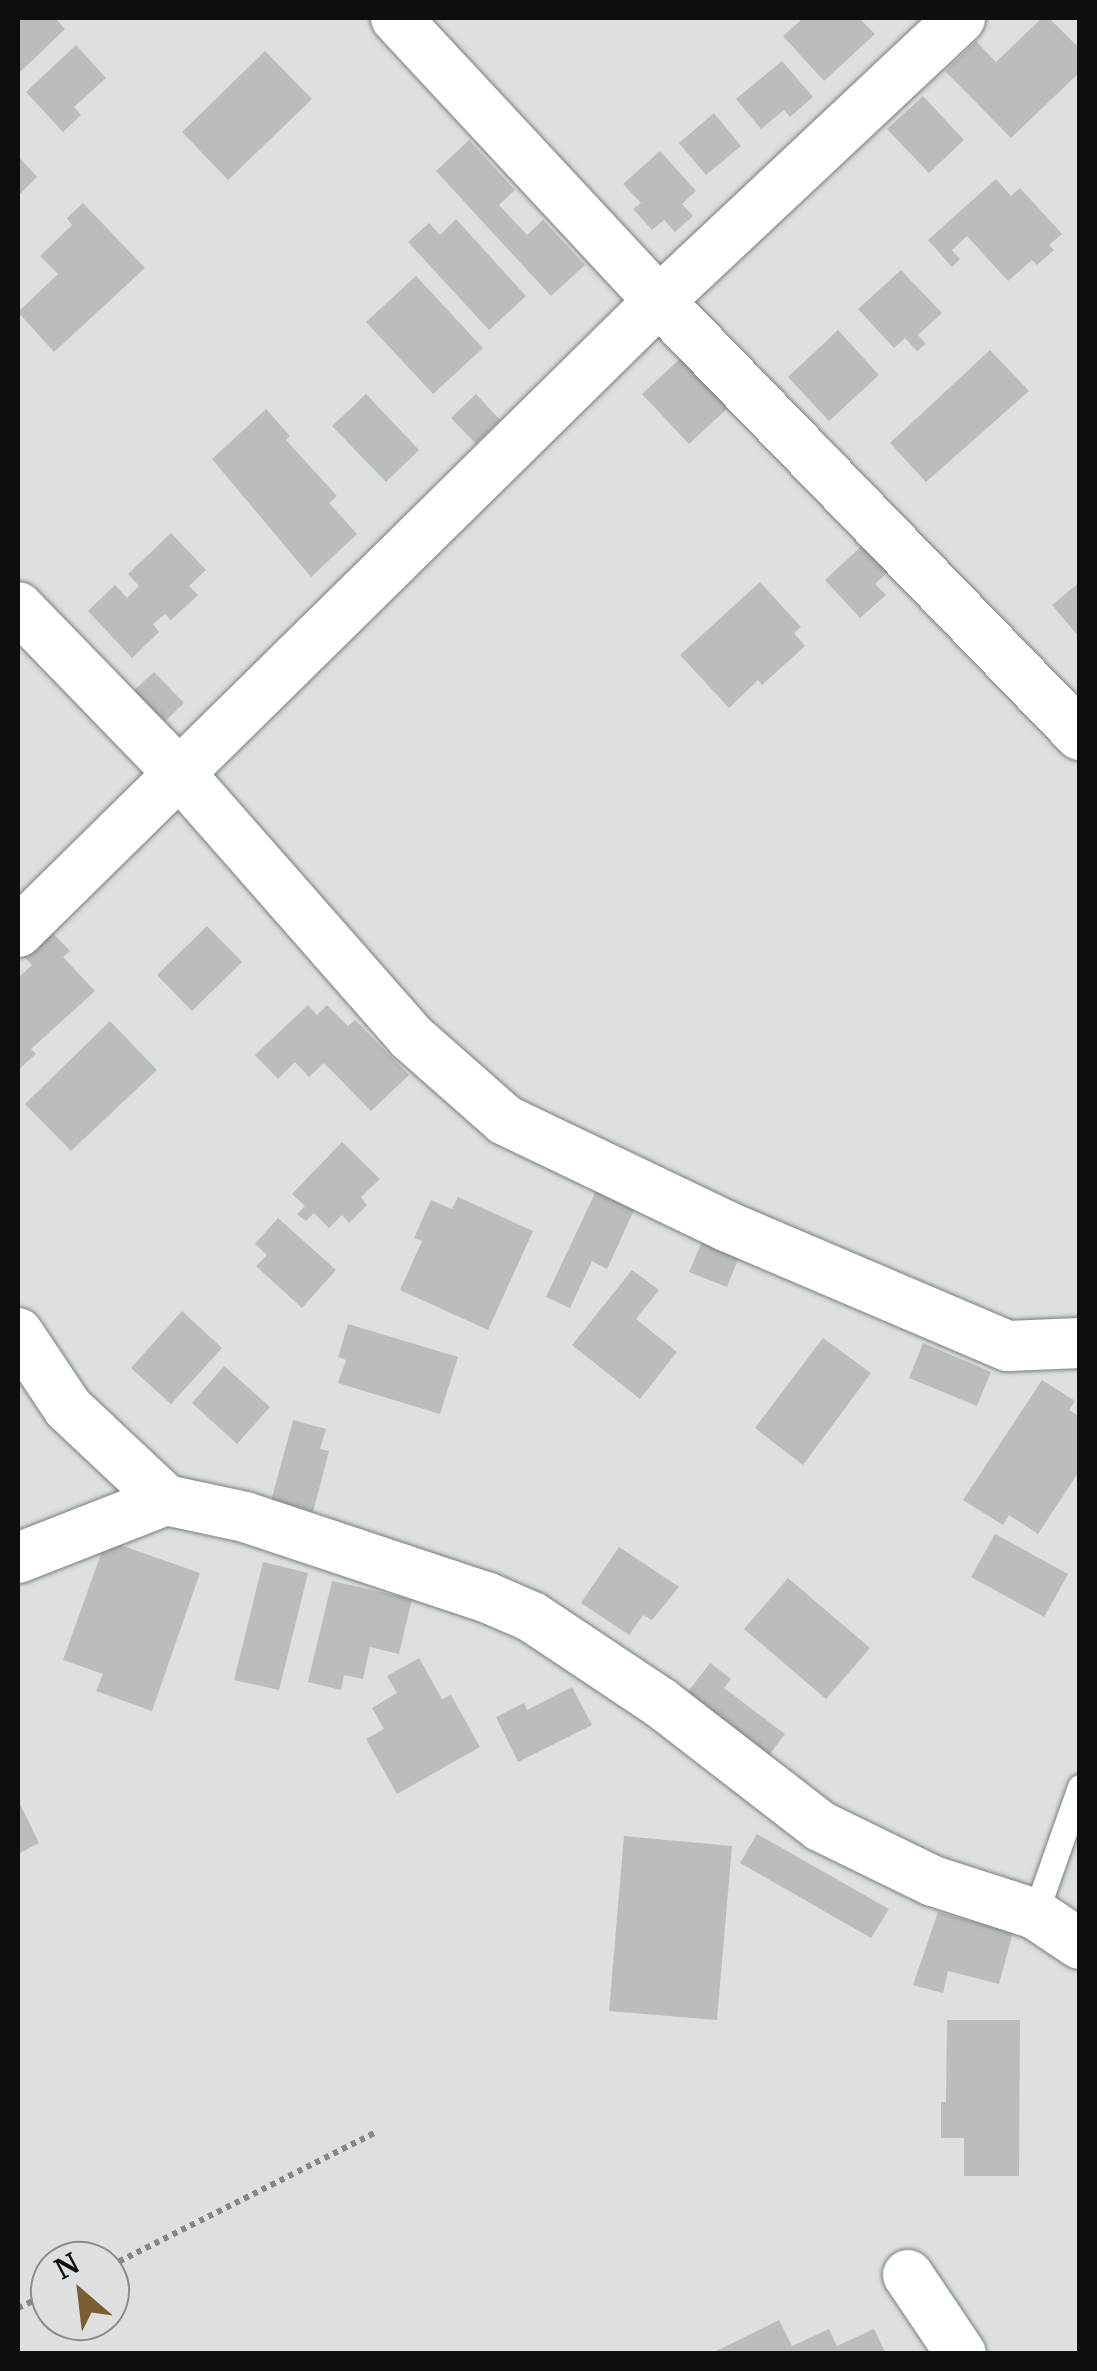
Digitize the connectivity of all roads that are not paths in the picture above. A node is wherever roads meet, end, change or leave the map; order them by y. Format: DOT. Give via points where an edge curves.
graph roads {
  1 [pos="396,18"];
  2 [pos="960,18"];
  3 [pos="659,300"];
  4 [pos="18,607"];
  5 [pos="1080,735"];
  6 [pos="181,775"];
  7 [pos="18,932"];
  8 [pos="18,1333"];
  9 [pos="1080,1343"];
  10 [pos="166,1500"];
  11 [pos="18,1558"];
  12 [pos="1080,1787"];
  13 [pos="1035,1914"];
  14 [pos="1080,1944"];
  15 [pos="908,2274"];
  16 [pos="962,2354"];
  1 -- 3 [label="street"];
  2 -- 3 [label="street"];
  3 -- 5 [label="street"];
  3 -- 6 [label="street"];
  4 -- 6 [label="street"];
  6 -- 7 [label="street"];
  6 -- 9 [label="street" via="412,1036 506,1120 726,1226 1008,1346"];
  8 -- 10 [label="street" via="68,1408"];
  10 -- 11 [label="street"];
  10 -- 13 [label="street" via="245,1517 532,1618 661,1703 820,1826 933,1881"];
  12 -- 13 [label="lane"];
  13 -- 14 [label="street"];
  15 -- 16 [label="street"];
}
